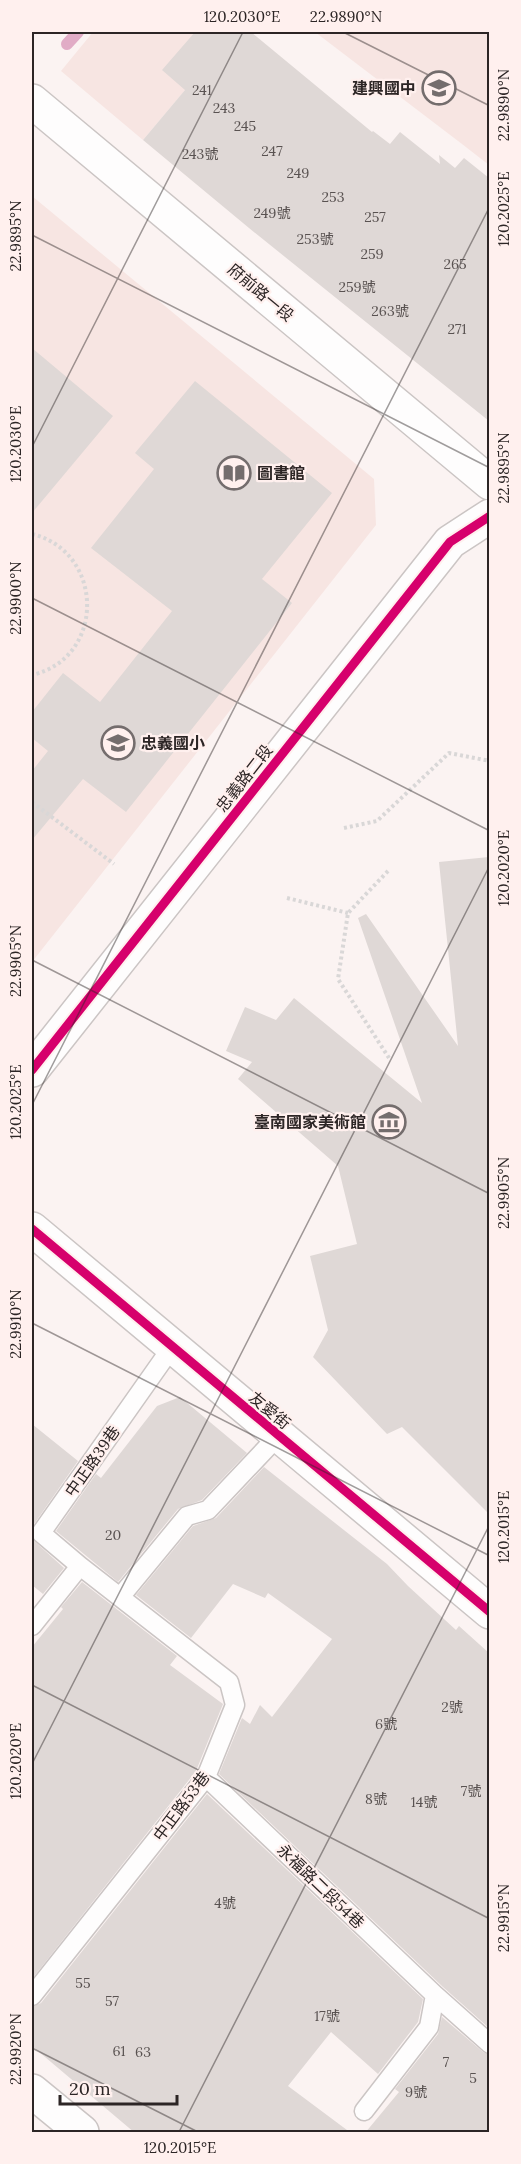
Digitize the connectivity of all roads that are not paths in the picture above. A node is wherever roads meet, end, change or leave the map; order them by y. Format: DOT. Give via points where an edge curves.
graph roads {
  1 [pos="32,101"];
  2 [pos="489,483"];
  3 [pos="489,516"];
  4 [pos="32,1070"];
  5 [pos="32,1229"];
  6 [pos="172,1347"];
  7 [pos="278,1436"];
  8 [pos="80,1566"];
  9 [pos="121,1596"];
  10 [pos="489,1612"];
  11 [pos="32,1626"];
  12 [pos="206,1777"];
  13 [pos="435,1995"];
  14 [pos="32,1996"];
  15 [pos="489,2044"];
  16 [pos="32,2091"];
  17 [pos="364,2111"];
  18 [pos="82,2133"];
  1 -- 2 [label="street, 府前路一段"];
  3 -- 4 [label="street, 忠義路二段" via="450,542"];
  5 -- 6 [label="street, 友愛街"];
  6 -- 7 [label="street, 友愛街"];
  6 -- 8 [label="lane, 中正路39巷" via="41,1533"];
  7 -- 9 [label="lane" via="208,1510 187,1516"];
  7 -- 10 [label="street, 友愛街"];
  8 -- 9 [label="lane, 中正路39巷"];
  8 -- 11 [label="lane"];
  9 -- 12 [label="lane, 中正路53巷" via="229,1682 235,1705"];
  12 -- 13 [label="lane, 永福路二段54巷"];
  12 -- 14 [label="lane, 中正路53巷"];
  13 -- 15 [label="lane, 永福路二段54巷"];
  13 -- 17 [label="lane" via="429,2027"];
  16 -- 18 [label="street"];
}
